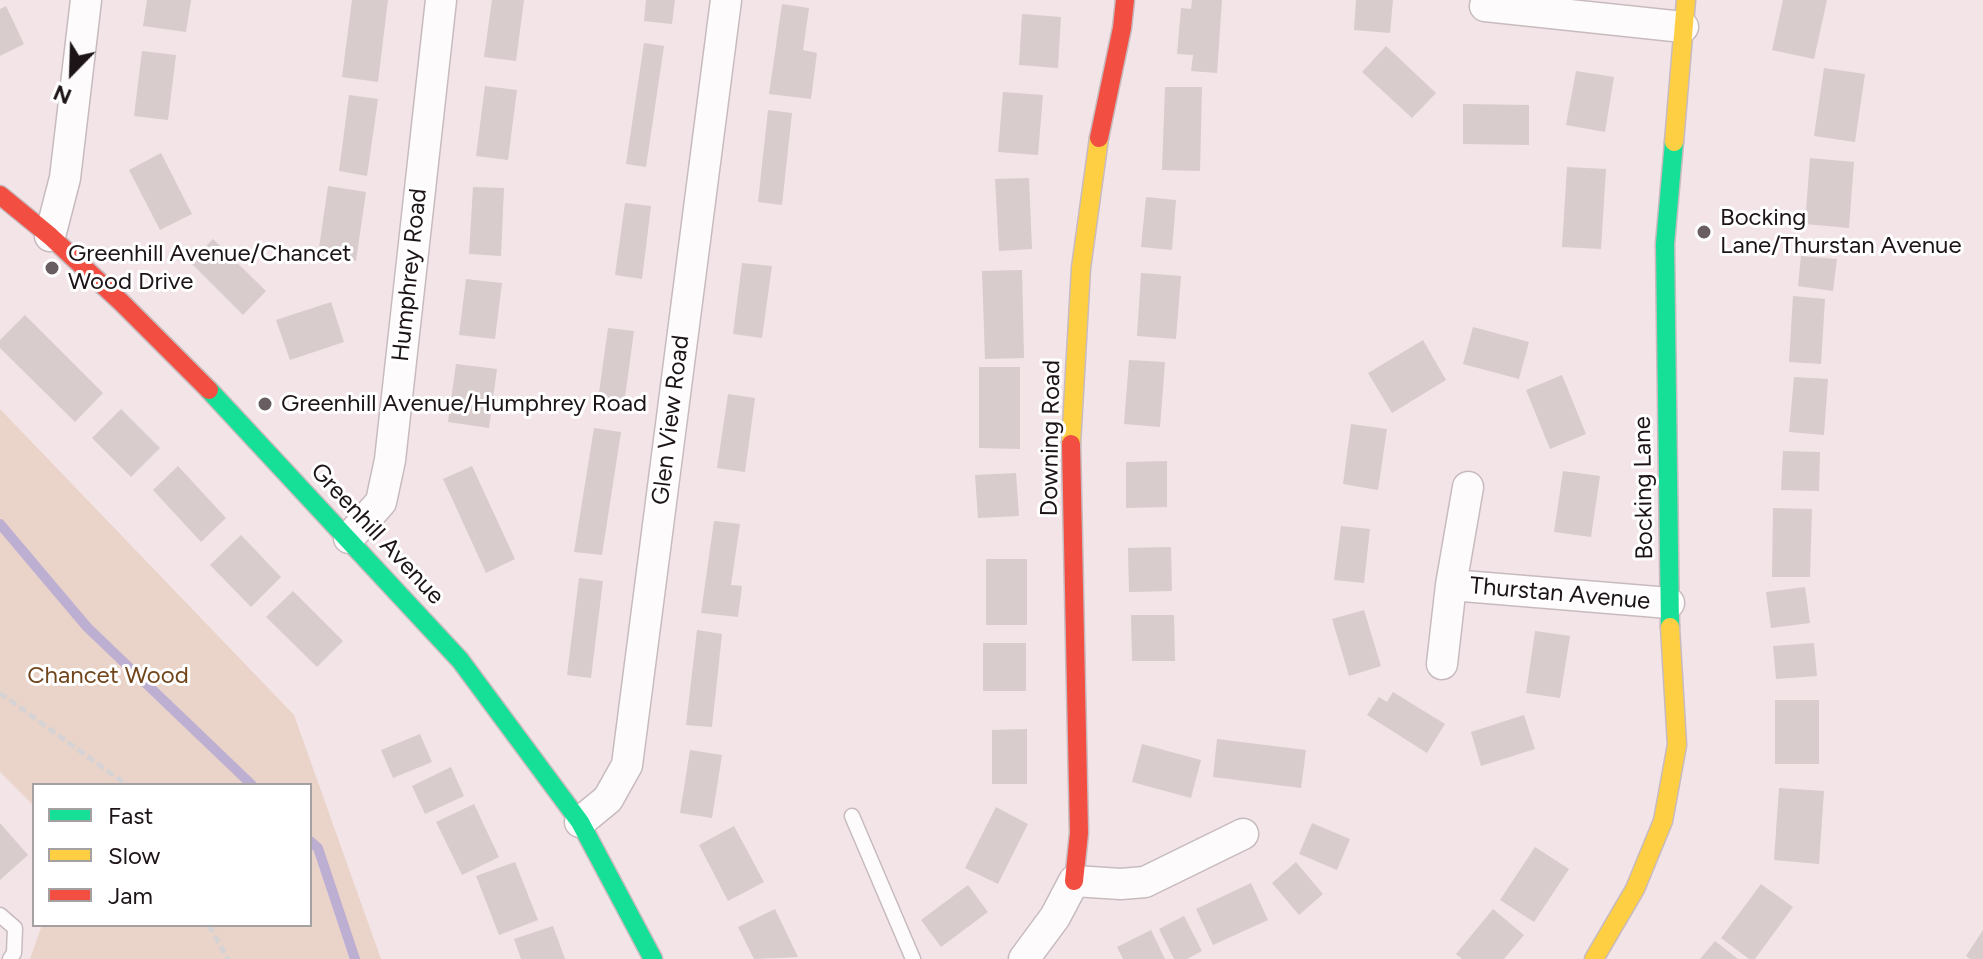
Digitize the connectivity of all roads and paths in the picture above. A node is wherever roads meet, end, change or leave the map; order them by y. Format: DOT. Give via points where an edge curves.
graph roads {
  1 [pos="86,0"];
  2 [pos="441,0"];
  3 [pos="726,0"];
  4 [pos="1125,0"];
  5 [pos="1485,6"];
  6 [pos="1684,14"];
  7 [pos="0,195"];
  8 [pos="50,236"];
  9 [pos="1468,487"];
  10 [pos="349,538"];
  11 [pos="1451,585"];
  12 [pos="1669,603"];
  13 [pos="1442,664"];
  14 [pos="0,693"];
  15 [pos="124,783"];
  16 [pos="852,816"];
  17 [pos="580,822"];
  18 [pos="1243,834"];
  19 [pos="1074,881"];
  20 [pos="0,915"];
  21 [pos="210,927"];
  22 [pos="10,959"];
  23 [pos="228,959"];
  24 [pos="653,959"];
  25 [pos="913,959"];
  26 [pos="1024,959"];
  27 [pos="1594,959"];
  1 -- 8 [label="street" via="65,178"];
  2 -- 10 [label="street, Humphrey Road" via="390,460 381,502"];
  3 -- 17 [label="street, Glen View Road" via="627,765 608,799"];
  4 -- 19 [label="street, Downing Road" via="1081,268 1072,424 1079,833"];
  5 -- 6 [label="street"];
  6 -- 12 [label="street, Bocking Lane" via="1665,244"];
  7 -- 8 [label="street, Greenhill Avenue"];
  8 -- 10 [label="street, Greenhill Avenue" via="225,407"];
  9 -- 11 [label="street, Thurstan Avenue"];
  10 -- 17 [label="street, Greenhill Avenue" via="460,660"];
  11 -- 12 [label="street, Thurstan Avenue"];
  11 -- 13 [label="street, Thurstan Avenue"];
  12 -- 27 [label="street, Bocking Lane" via="1677,745 1663,821 1635,889"];
  14 -- 15 [label="path"];
  16 -- 25 [label="lane"];
  17 -- 24 [label="street, Greenhill Avenue"];
  18 -- 19 [label="street" via="1145,882"];
  19 -- 26 [label="street"];
  20 -- 22 [label="lane" via="15,928"];
  21 -- 23 [label="path"];
}
